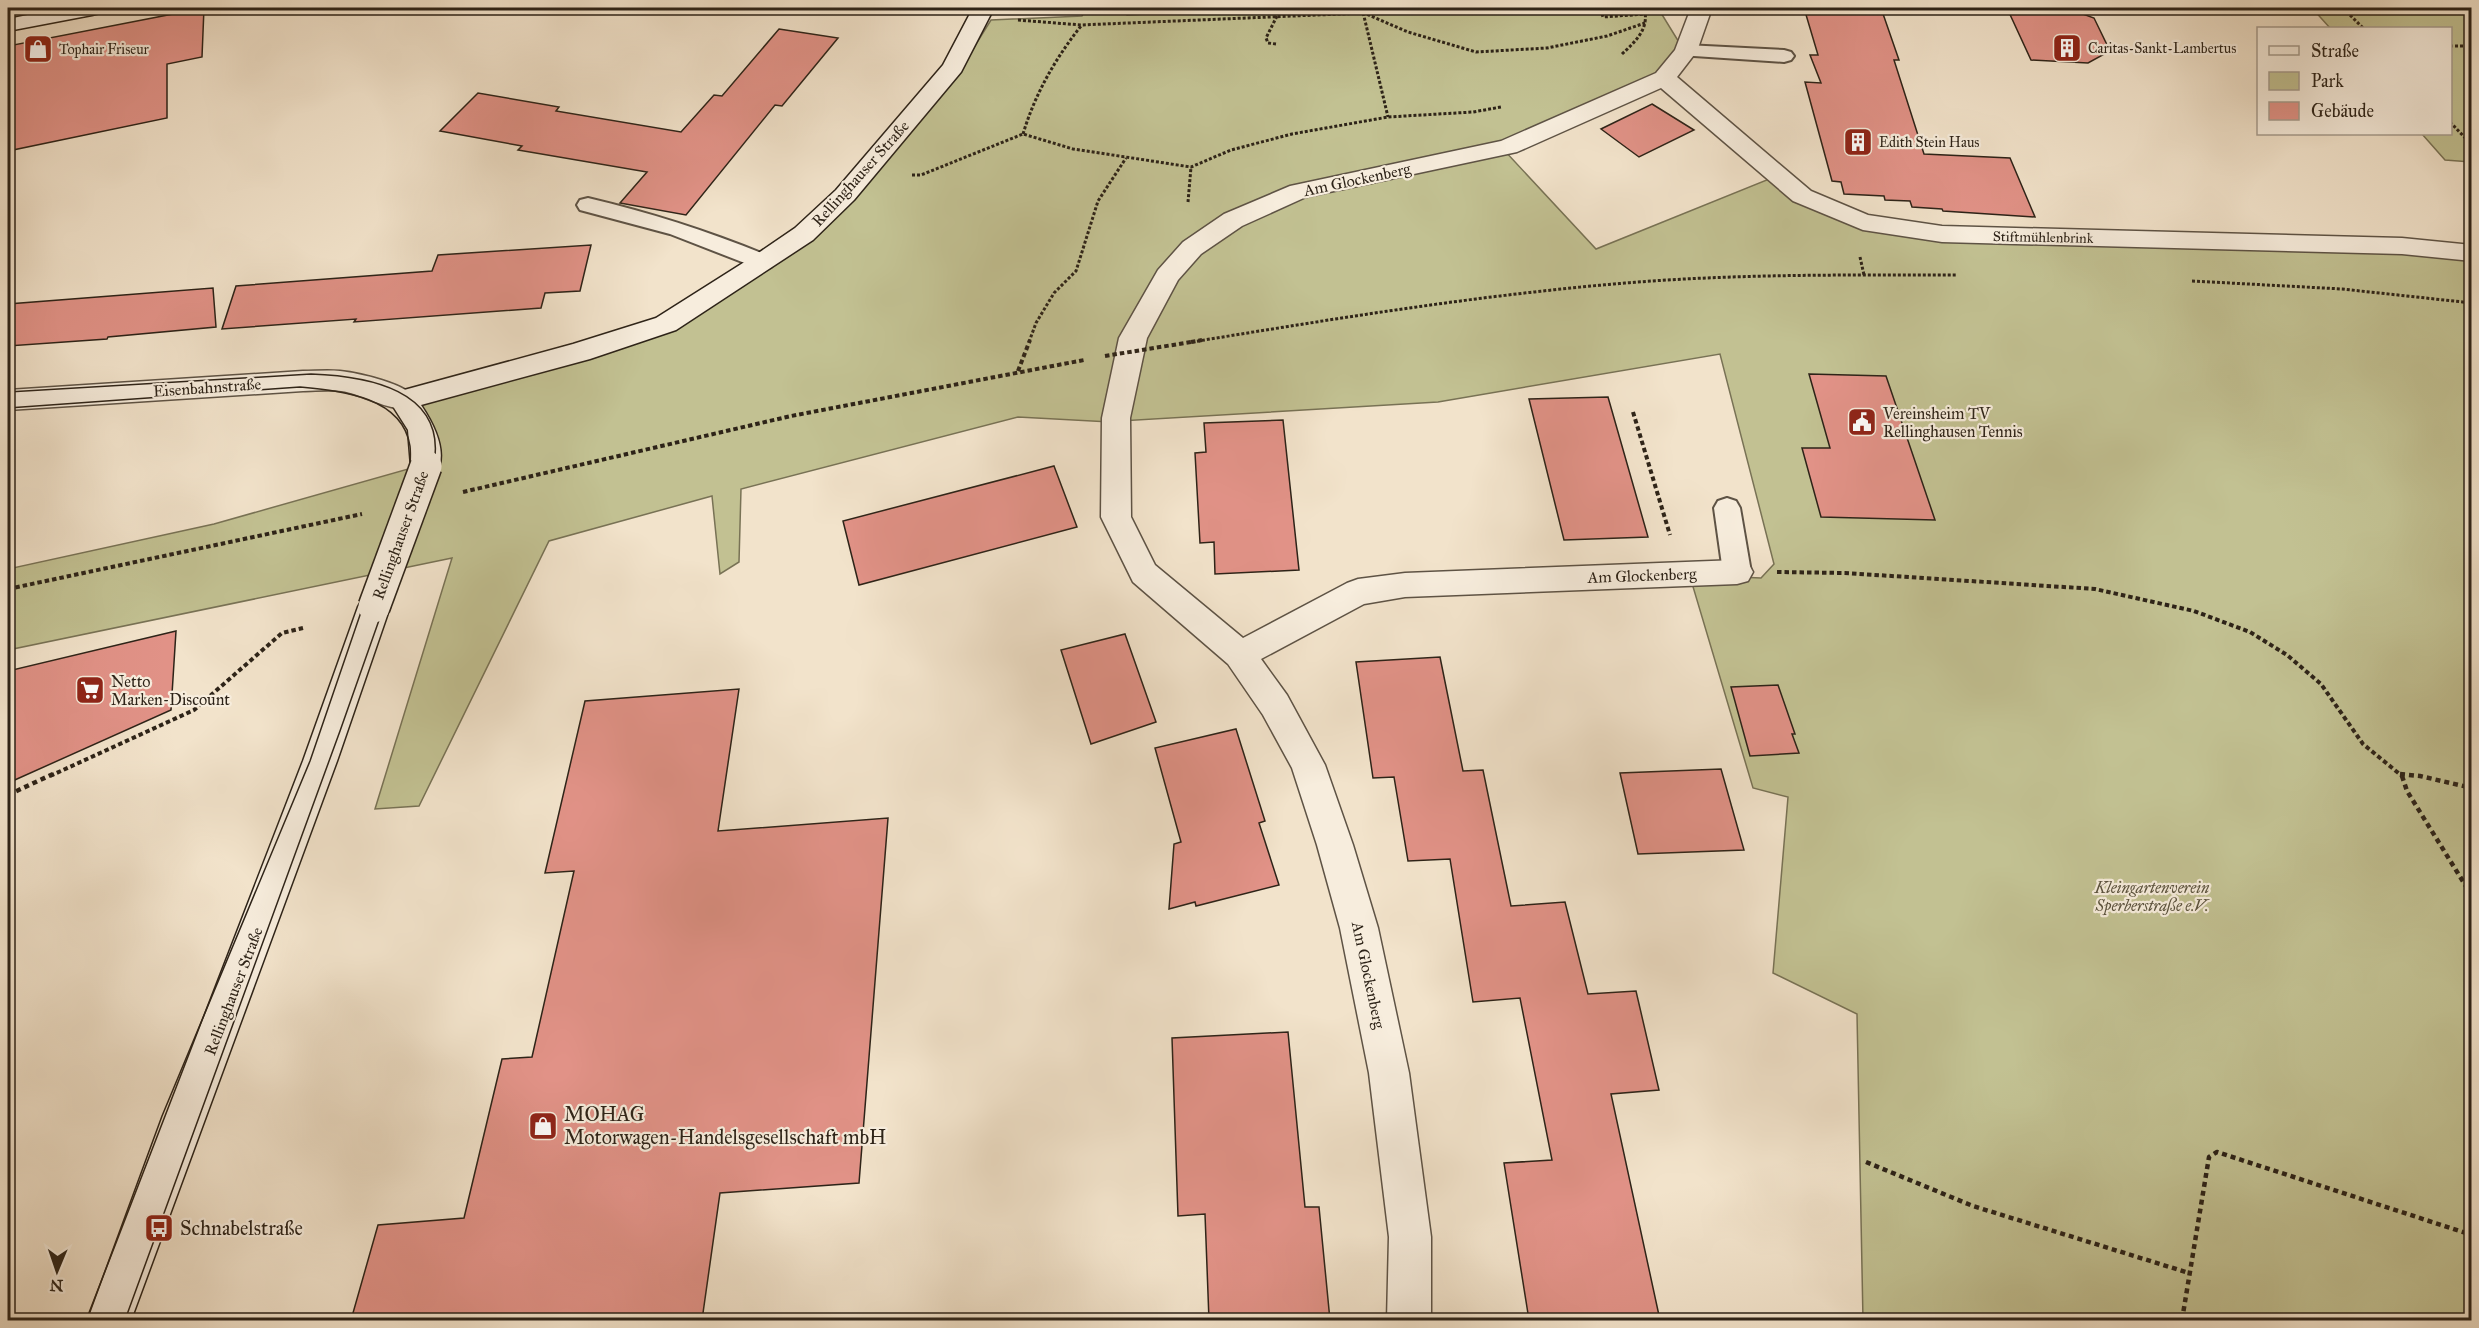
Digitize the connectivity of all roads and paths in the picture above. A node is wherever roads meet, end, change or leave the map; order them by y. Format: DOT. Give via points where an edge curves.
graph roads {
  1 [pos="92,8"];
  2 [pos="983,8"];
  3 [pos="1362,8"];
  4 [pos="1644,8"];
  5 [pos="1701,8"];
  6 [pos="2343,8"];
  7 [pos="1364,13"];
  8 [pos="1602,14"];
  9 [pos="1646,14"];
  10 [pos="1277,16"];
  11 [pos="1021,20"];
  12 [pos="1646,23"];
  13 [pos="8,24"];
  14 [pos="1081,25"];
  15 [pos="2362,27"];
  16 [pos="1276,44"];
  17 [pos="2452,46"];
  18 [pos="2472,46"];
  19 [pos="1686,51"];
  20 [pos="1784,56"];
  21 [pos="1616,59"];
  22 [pos="1664,78"];
  23 [pos="1507,106"];
  24 [pos="1388,117"];
  25 [pos="2452,123"];
  26 [pos="1023,134"];
  27 [pos="2472,145"];
  28 [pos="1126,158"];
  29 [pos="1191,167"];
  30 [pos="858,177"];
  31 [pos="1188,196"];
  32 [pos="588,205"];
  33 [pos="2472,254"];
  34 [pos="764,262"];
  35 [pos="1958,274"];
  36 [pos="2182,280"];
  37 [pos="2472,303"];
  38 [pos="1018,371"];
  39 [pos="8,400"];
  40 [pos="403,400"];
  41 [pos="1633,412"];
  42 [pos="457,494"];
  43 [pos="1727,508"];
  44 [pos="365,513"];
  45 [pos="1737,572"];
  46 [pos="1681,573"];
  47 [pos="8,589"];
  48 [pos="303,628"];
  49 [pos="1240,655"];
  50 [pos="2402,776"];
  51 [pos="2472,788"];
  52 [pos="8,795"];
  53 [pos="2472,896"];
  54 [pos="1866,1162"];
  55 [pos="2472,1235"];
  56 [pos="2189,1273"];
  57 [pos="109,1320"];
  58 [pos="1409,1320"];
  59 [pos="2182,1320"];
  1 -- 13 [label="street"];
  2 -- 30 [label="street, Rellinghauser Straße" via="953,67"];
  3 -- 7 [label="path"];
  4 -- 9 [label="path"];
  5 -- 19 [label="street, Am Glockenberg"];
  6 -- 15 [label="path"];
  7 -- 10 [label="path"];
  7 -- 12 [label="path" via="1408,32 1476,52 1547,48 1607,36"];
  7 -- 24 [label="path"];
  8 -- 9 [label="path" via="1603,18"];
  9 -- 12 [label="path"];
  10 -- 14 [label="path"];
  10 -- 16 [label="path" via="1266,38 1268,43"];
  11 -- 14 [label="path"];
  12 -- 21 [label="path" via="1638,40"];
  14 -- 26 [label="path" via="1062,48"];
  17 -- 18 [label="path"];
  19 -- 20 [label="lane"];
  19 -- 22 [label="street, Am Glockenberg"];
  22 -- 33 [label="street, Stiftmühlenbrink" via="1802,196 1863,222 1942,234 2402,246"];
  22 -- 49 [label="street, Am Glockenberg" via="1508,147 1299,191 1213,232 1167,276 1133,338 1116,418 1116,518 1144,573"];
  23 -- 24 [label="path"];
  24 -- 29 [label="path" via="1292,134 1231,150"];
  25 -- 27 [label="path"];
  26 -- 28 [label="path" via="1073,149"];
  26 -- 30 [label="path" via="921,175"];
  28 -- 29 [label="path"];
  28 -- 38 [label="path" via="1098,201 1076,271 1054,293 1036,323"];
  29 -- 31 [label="path"];
  30 -- 34 [label="street, Rellinghauser Straße" via="804,234"];
  32 -- 34 [label="lane" via="659,221"];
  34 -- 40 [label="street, Rellinghauser Straße" via="666,324 580,352"];
  35 -- 38 [label="path, bridge" via="1654,281 1544,292 1401,309"];
  36 -- 37 [label="path" via="2342,289"];
  38 -- 42 [label="path" via="791,416"];
  39 -- 40 [label="street, Eisenbahnstraße" via="303,381 340,381"];
  40 -- 57 [label="street, Rellinghauser Straße, bridge" via="422,429 426,466 320,761"];
  41 -- 46 [label="path"];
  43 -- 45 [label="lane"];
  44 -- 47 [label="path"];
  45 -- 46 [label="street, Am Glockenberg"];
  45 -- 50 [label="path" via="1845,573 2085,588 2194,612 2250,632 2287,655 2321,684 2363,744"];
  46 -- 49 [label="street, Am Glockenberg" via="1405,585 1358,592"];
  48 -- 52 [label="path" via="282,633 194,710"];
  49 -- 58 [label="street, Am Glockenberg" via="1275,705 1308,765 1359,928 1394,1108 1410,1237"];
  50 -- 51 [label="path" via="2420,776"];
  50 -- 53 [label="path" via="2407,791"];
  54 -- 56 [label="path" via="1973,1206"];
  55 -- 56 [label="path" via="2217,1152 2209,1157"];
  56 -- 59 [label="path"];
}
